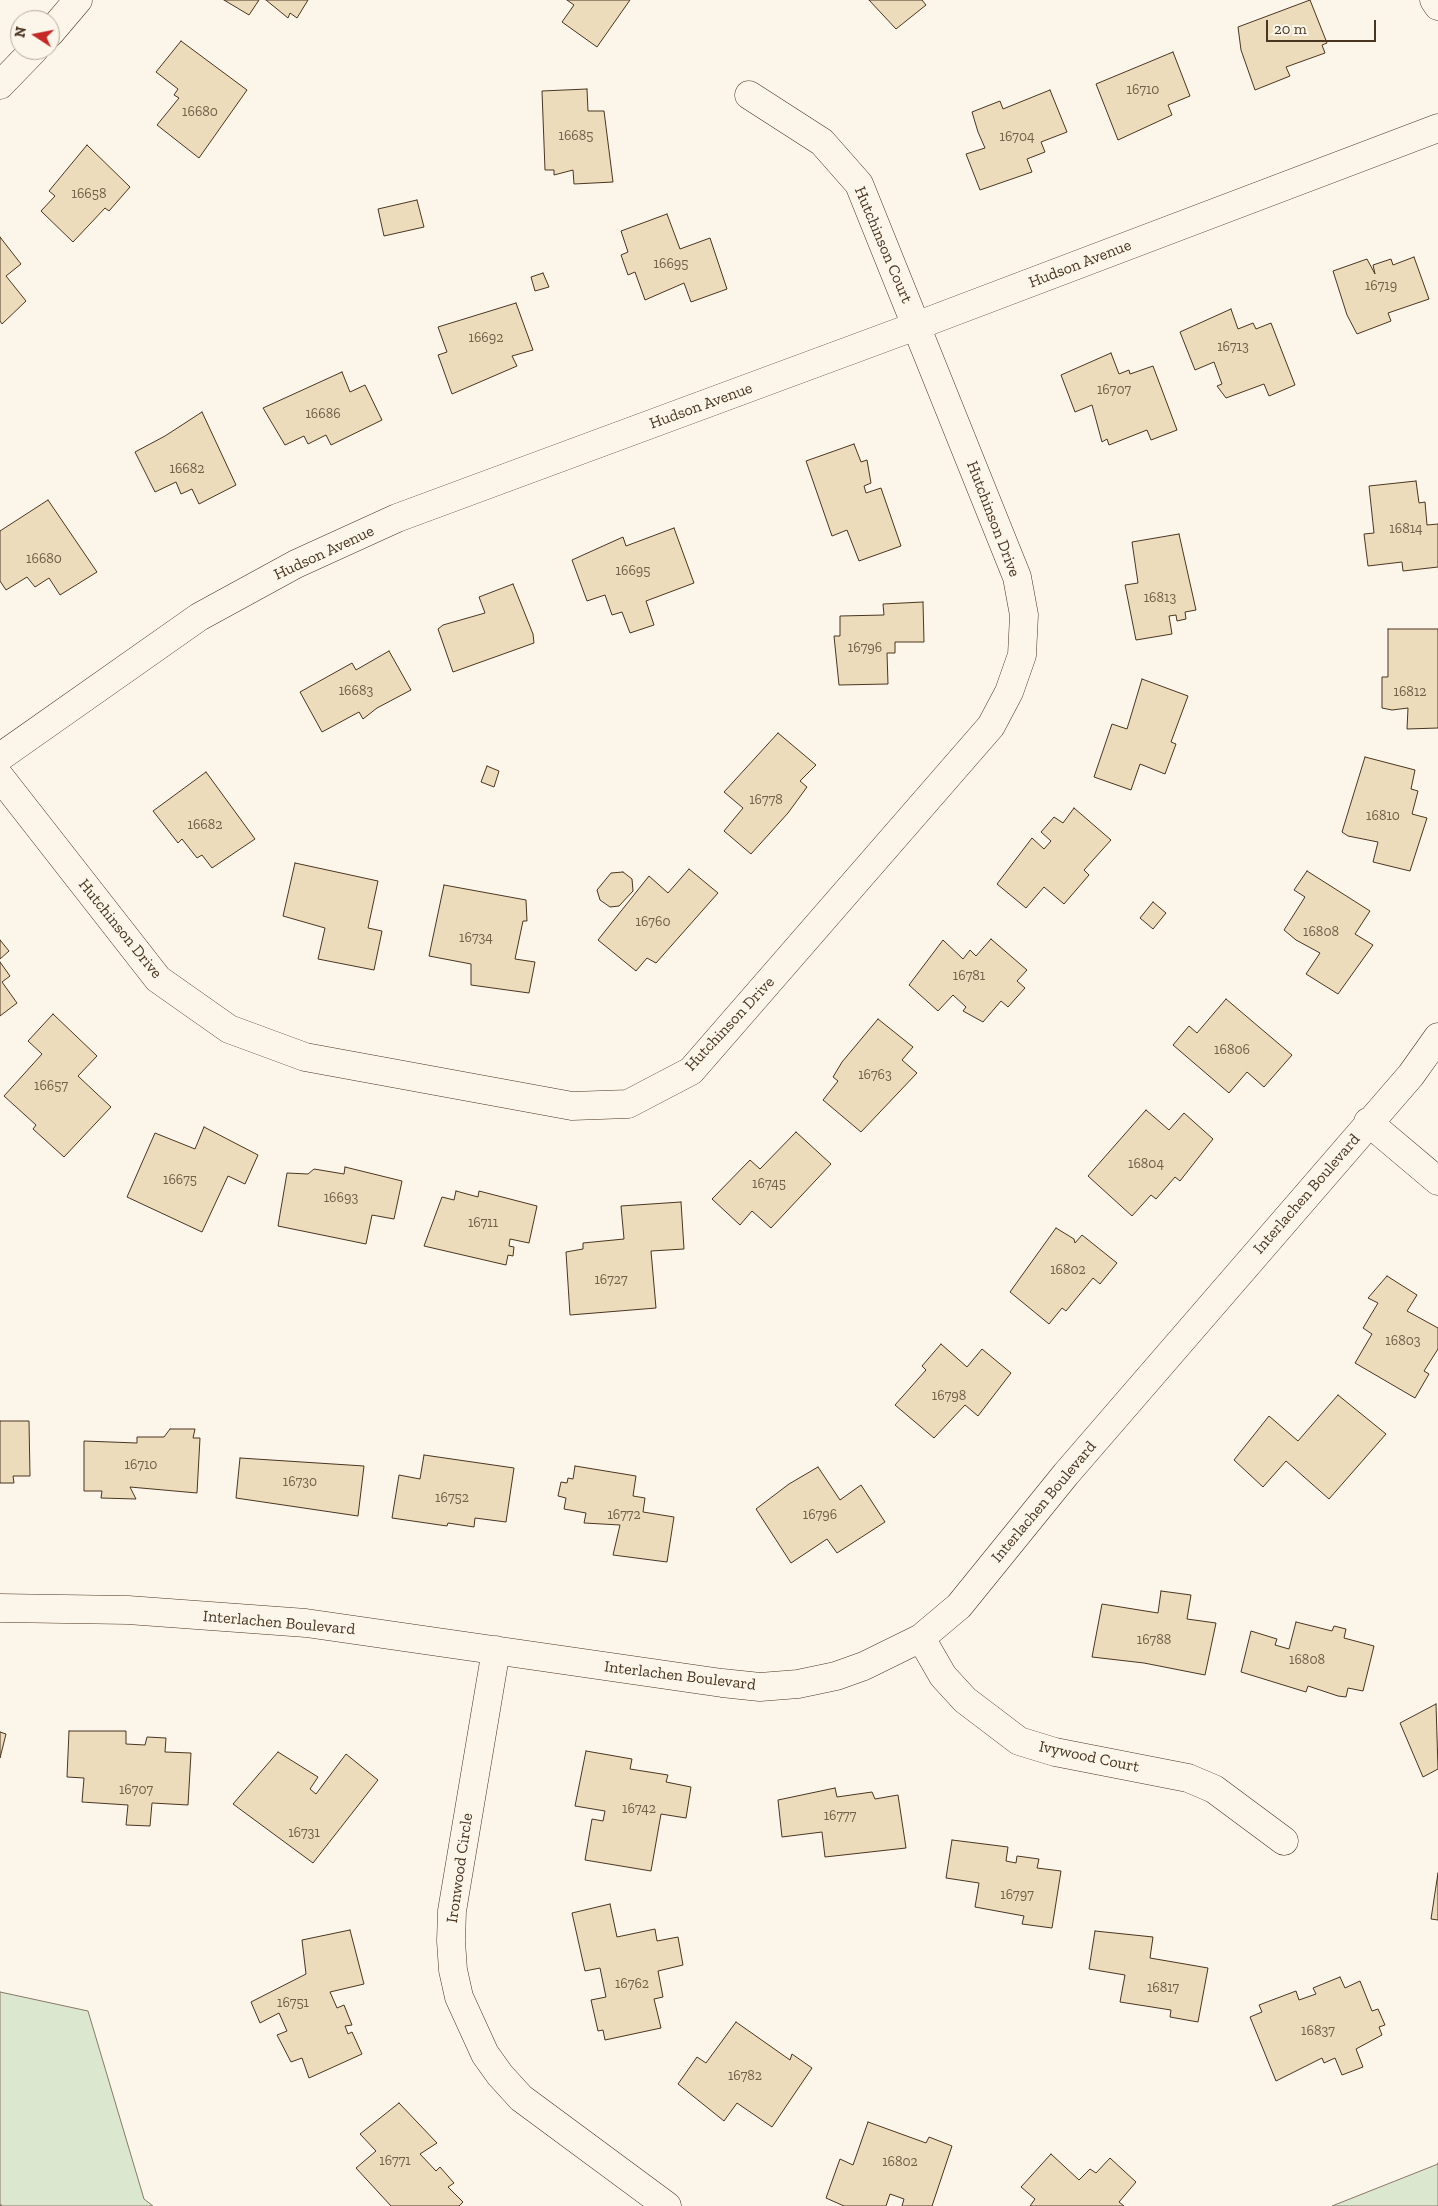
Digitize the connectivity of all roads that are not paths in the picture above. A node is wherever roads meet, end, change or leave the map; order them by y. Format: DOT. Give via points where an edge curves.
graph roads {
  1 [pos="78,0"];
  2 [pos="1434,0"];
  3 [pos="1438,6"];
  4 [pos="60,21"];
  5 [pos="24,60"];
  6 [pos="0,85"];
  7 [pos="749,95"];
  8 [pos="1438,128"];
  9 [pos="916,326"];
  10 [pos="0,757"];
  11 [pos="0,777"];
  12 [pos="1438,1037"];
  13 [pos="1368,1122"];
  14 [pos="1438,1182"];
  15 [pos="0,1608"];
  16 [pos="921,1638"];
  17 [pos="496,1650"];
  18 [pos="1284,1841"];
  19 [pos="667,2206"];
  1 -- 4 [label="street"];
  2 -- 3 [label="street"];
  5 -- 6 [label="street"];
  7 -- 9 [label="street, Hutchinson Court" via="822,142 859,184"];
  8 -- 9 [label="street, Hudson Avenue"];
  9 -- 10 [label="street, Hudson Avenue" via="397,518 296,564 199,617"];
  9 -- 11 [label="street, Hutchinson Drive" via="1017,576 1024,616 1022,655 1009,692 991,726 691,1071 628,1104 572,1106 305,1057 229,1029 158,979"];
  12 -- 13 [label="street, Interlachen Boulevard" via="1411,1075"];
  13 -- 14 [label="street"];
  13 -- 16 [label="street, Interlachen Boulevard" via="1066,1474 959,1606"];
  15 -- 17 [label="street, Interlachen Boulevard" via="128,1610 306,1623"];
  16 -- 17 [label="street, Interlachen Boulevard" via="836,1676 760,1687"];
  16 -- 18 [label="street, Ivywood Court" via="943,1676 960,1694 1019,1741 1054,1752 1188,1778 1214,1789"];
  17 -- 19 [label="street, Ironwood Circle" via="452,1911 452,1960 459,1997 485,2054 521,2098"];
}
